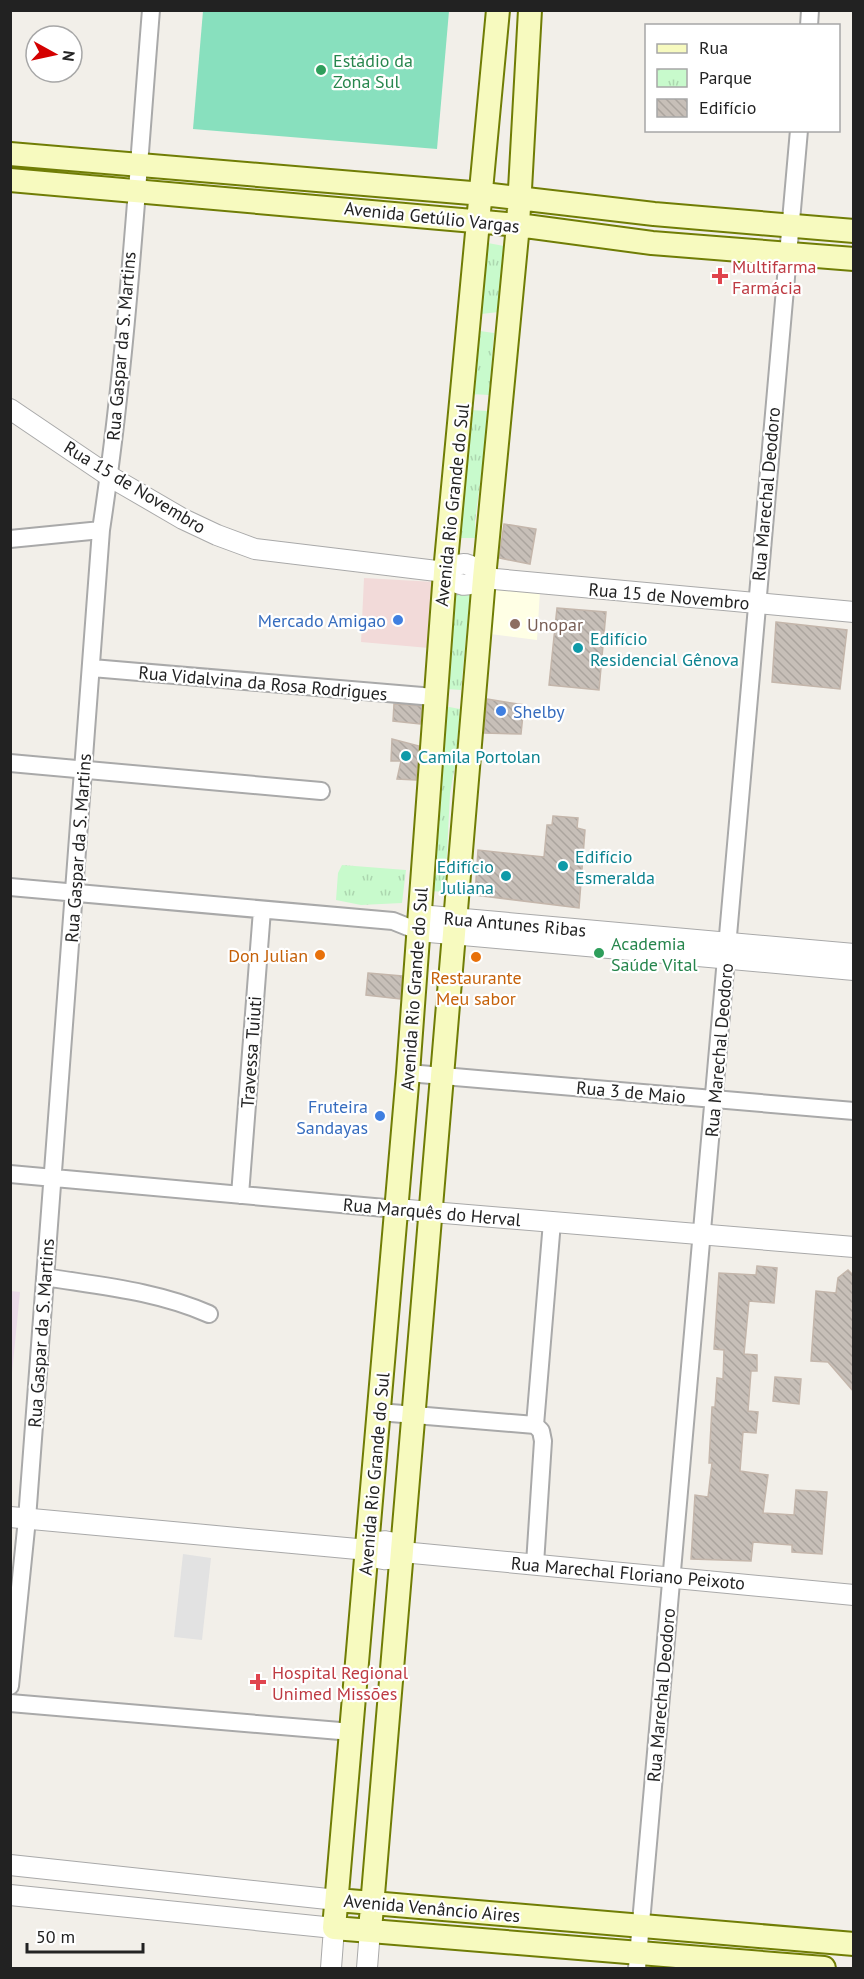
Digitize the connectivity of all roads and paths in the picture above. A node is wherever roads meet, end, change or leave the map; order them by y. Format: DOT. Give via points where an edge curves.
graph roads {
  1 [pos="151,10"];
  2 [pos="498,10"];
  3 [pos="530,10"];
  4 [pos="492,85"];
  5 [pos="526,87"];
  6 [pos="799,132"];
  7 [pos="10,154"];
  8 [pos="139,165"];
  9 [pos="10,180"];
  10 [pos="321,182"];
  11 [pos="136,190"];
  12 [pos="483,194"];
  13 [pos="519,197"];
  14 [pos="319,206"];
  15 [pos="654,214"];
  16 [pos="479,222"];
  17 [pos="518,225"];
  18 [pos="790,225"];
  19 [pos="854,231"];
  20 [pos="652,243"];
  21 [pos="787,254"];
  22 [pos="854,259"];
  23 [pos="470,320"];
  24 [pos="507,322"];
  25 [pos="462,401"];
  26 [pos="500,403"];
  27 [pos="10,409"];
  28 [pos="109,476"];
  29 [pos="101,530"];
  30 [pos="10,539"];
  31 [pos="445,572"];
  32 [pos="484,578"];
  33 [pos="757,604"];
  34 [pos="854,612"];
  35 [pos="92,668"];
  36 [pos="434,697"];
  37 [pos="430,757"];
  38 [pos="469,760"];
  39 [pos="10,763"];
  40 [pos="84,768"];
  41 [pos="321,791"];
  42 [pos="10,887"];
  43 [pos="75,893"];
  44 [pos="262,910"];
  45 [pos="419,923"];
  46 [pos="454,927"];
  47 [pos="728,951"];
  48 [pos="854,954"];
  49 [pos="854,970"];
  50 [pos="408,1073"];
  51 [pos="442,1077"];
  52 [pos="715,1099"];
  53 [pos="854,1111"];
  54 [pos="10,1174"];
  55 [pos="52,1177"];
  56 [pos="240,1195"];
  57 [pos="396,1209"];
  58 [pos="432,1212"];
  59 [pos="552,1222"];
  60 [pos="703,1234"];
  61 [pos="854,1247"];
  62 [pos="45,1277"];
  63 [pos="209,1314"];
  64 [pos="379,1412"];
  65 [pos="414,1416"];
  66 [pos="535,1425"];
  67 [pos="19,1518"];
  68 [pos="368,1550"];
  69 [pos="402,1552"];
  70 [pos="535,1564"];
  71 [pos="673,1578"];
  72 [pos="854,1594"];
  73 [pos="10,1686"];
  74 [pos="356,1689"];
  75 [pos="391,1692"];
  76 [pos="10,1703"];
  77 [pos="352,1732"];
  78 [pos="10,1865"];
  79 [pos="10,1895"];
  80 [pos="337,1900"];
  81 [pos="372,1904"];
  82 [pos="507,1915"];
  83 [pos="640,1926"];
  84 [pos="334,1928"];
  85 [pos="370,1930"];
  86 [pos="803,1940"];
  87 [pos="505,1942"];
  88 [pos="854,1944"];
  89 [pos="637,1961"];
  90 [pos="801,1966"];
  91 [pos="331,1968"];
  92 [pos="367,1968"];
  93 [pos="824,1968"];
  1 -- 8 [label="street, Rua Gaspar da S. Martins"];
  2 -- 4 [label="main road, Avenida Rio Grande do Sul"];
  3 -- 5 [label="main road, Avenida Rio Grande do Sul"];
  4 -- 5 [label="main road"];
  4 -- 12 [label="main road, Avenida Rio Grande do Sul"];
  5 -- 13 [label="main road, Avenida Rio Grande do Sul"];
  6 -- 18 [label="street, Rua Marechal Deodoro"];
  7 -- 8 [label="main road, Avenida Getúlio Vargas"];
  8 -- 10 [label="main road, Avenida Getúlio Vargas"];
  8 -- 11 [label="street, Rua Gaspar da S. Martins"];
  9 -- 11 [label="main road, Avenida Getúlio Vargas"];
  10 -- 12 [label="main road, Avenida Getúlio Vargas"];
  10 -- 14 [label="main road"];
  11 -- 14 [label="main road, Avenida Getúlio Vargas"];
  11 -- 28 [label="street, Rua Gaspar da S. Martins"];
  12 -- 13 [label="main road, Avenida Getúlio Vargas"];
  12 -- 16 [label="main road, Avenida Rio Grande do Sul"];
  13 -- 15 [label="main road, Avenida Getúlio Vargas"];
  13 -- 17 [label="main road, Avenida Rio Grande do Sul"];
  14 -- 16 [label="main road, Avenida Getúlio Vargas"];
  15 -- 18 [label="main road, Avenida Getúlio Vargas"];
  15 -- 20 [label="main road"];
  16 -- 17 [label="main road, Avenida Getúlio Vargas"];
  16 -- 23 [label="main road, Avenida Rio Grande do Sul"];
  17 -- 20 [label="main road, Avenida Getúlio Vargas"];
  17 -- 24 [label="main road, Avenida Rio Grande do Sul"];
  18 -- 19 [label="main road, Avenida Getúlio Vargas"];
  18 -- 21 [label="street, Rua Marechal Deodoro"];
  20 -- 21 [label="main road, Avenida Getúlio Vargas"];
  21 -- 22 [label="main road, Avenida Getúlio Vargas"];
  21 -- 33 [label="street, Rua Marechal Deodoro"];
  23 -- 24 [label="main road"];
  23 -- 25 [label="main road, Avenida Rio Grande do Sul"];
  24 -- 26 [label="main road, Avenida Rio Grande do Sul"];
  25 -- 26 [label="main road"];
  25 -- 31 [label="main road, Avenida Rio Grande do Sul"];
  26 -- 32 [label="main road, Avenida Rio Grande do Sul"];
  27 -- 28 [label="street, Rua 15 de Novembro"];
  28 -- 29 [label="street, Rua Gaspar da S. Martins"];
  28 -- 31 [label="street, Rua 15 de Novembro" via="183,519 255,549"];
  29 -- 30 [label="street"];
  29 -- 35 [label="street, Rua Gaspar da S. Martins"];
  31 -- 32 [label="street, Rua 15 de Novembro" via="463,586"];
  31 -- 36 [label="main road, Avenida Rio Grande do Sul"];
  32 -- 33 [label="street, Rua 15 de Novembro"];
  32 -- 38 [label="main road, Avenida Rio Grande do Sul"];
  33 -- 34 [label="street, Rua 15 de Novembro"];
  33 -- 47 [label="street, Rua Marechal Deodoro"];
  35 -- 36 [label="street, Rua Vidalvina da Rosa Rodrigues"];
  35 -- 40 [label="street, Rua Gaspar da S. Martins"];
  36 -- 37 [label="main road, Avenida Rio Grande do Sul"];
  37 -- 38 [label="main road"];
  37 -- 45 [label="main road, Avenida Rio Grande do Sul"];
  38 -- 46 [label="main road, Avenida Rio Grande do Sul"];
  39 -- 40 [label="street"];
  40 -- 41 [label="street"];
  40 -- 43 [label="street, Rua Gaspar da S. Martins"];
  42 -- 43 [label="street, Rua Antunes Ribas"];
  43 -- 44 [label="street, Rua Antunes Ribas"];
  43 -- 55 [label="street, Rua Gaspar da S. Martins"];
  44 -- 45 [label="street, Rua Antunes Ribas"];
  44 -- 56 [label="street, Travessa Tuiuti"];
  45 -- 46 [label="street, Rua Antunes Ribas"];
  45 -- 50 [label="main road, Avenida Rio Grande do Sul"];
  46 -- 47 [label="street, Rua Antunes Ribas"];
  46 -- 51 [label="main road, Avenida Rio Grande do Sul"];
  47 -- 48 [label="street, Rua Antunes Ribas"];
  47 -- 49 [label="street, Rua Antunes Ribas"];
  47 -- 52 [label="street, Rua Marechal Deodoro"];
  50 -- 51 [label="street, Rua 3 de Maio"];
  50 -- 57 [label="main road, Avenida Rio Grande do Sul"];
  51 -- 52 [label="street, Rua 3 de Maio"];
  51 -- 58 [label="main road, Avenida Rio Grande do Sul"];
  52 -- 53 [label="street, Rua 3 de Maio"];
  52 -- 60 [label="street, Rua Marechal Deodoro"];
  54 -- 55 [label="street, Rua Marquês do Herval"];
  55 -- 56 [label="street, Rua Marquês do Herval"];
  55 -- 62 [label="street, Rua Gaspar da S. Martins"];
  56 -- 57 [label="street, Rua Marquês do Herval"];
  57 -- 58 [label="street, Rua Marquês do Herval"];
  57 -- 64 [label="main road, Avenida Rio Grande do Sul"];
  58 -- 59 [label="street, Rua Marquês do Herval"];
  58 -- 65 [label="main road, Avenida Rio Grande do Sul"];
  59 -- 60 [label="street, Rua Marquês do Herval"];
  59 -- 66 [label="street"];
  60 -- 61 [label="street, Rua Marquês do Herval"];
  60 -- 71 [label="street, Rua Marechal Deodoro"];
  62 -- 63 [label="street" via="150,1294 180,1301"];
  62 -- 67 [label="street, Rua Gaspar da S. Martins"];
  64 -- 65 [label="street"];
  64 -- 68 [label="main road, Avenida Rio Grande do Sul"];
  65 -- 66 [label="street"];
  65 -- 69 [label="main road, Avenida Rio Grande do Sul"];
  66 -- 70 [label="street" via="543,1441"];
  67 -- 68 [label="street, Rua Marechal Floriano Peixoto"];
  67 -- 73 [label="street, Rua Gaspar da S. Martins"];
  68 -- 69 [label="street, Rua Marechal Floriano Peixoto" via="374,1543 385,1541"];
  68 -- 74 [label="main road, Avenida Rio Grande do Sul"];
  69 -- 70 [label="street, Rua Marechal Floriano Peixoto"];
  69 -- 75 [label="main road, Avenida Rio Grande do Sul"];
  70 -- 71 [label="street, Rua Marechal Floriano Peixoto"];
  71 -- 72 [label="street, Rua Marechal Floriano Peixoto"];
  71 -- 83 [label="street, Rua Marechal Deodoro"];
  74 -- 75 [label="main road"];
  74 -- 77 [label="main road, Avenida Rio Grande do Sul"];
  75 -- 81 [label="main road, Avenida Rio Grande do Sul"];
  76 -- 77 [label="street"];
  77 -- 80 [label="main road, Avenida Rio Grande do Sul"];
  78 -- 80 [label="street, Avenida Venâncio Aires"];
  79 -- 84 [label="street, Avenida Venâncio Aires"];
  80 -- 81 [label="main road, Avenida Venâncio Aires"];
  80 -- 84 [label="main road, Avenida Rio Grande do Sul"];
  81 -- 82 [label="main road, Avenida Venâncio Aires"];
  81 -- 85 [label="main road, Avenida Rio Grande do Sul"];
  82 -- 83 [label="main road, Avenida Venâncio Aires"];
  82 -- 87 [label="main road"];
  83 -- 86 [label="main road, Avenida Venâncio Aires"];
  83 -- 89 [label="street, Rua Marechal Deodoro"];
  84 -- 85 [label="main road, Avenida Venâncio Aires"];
  84 -- 91 [label="street, Avenida Rio Grande do Sul"];
  85 -- 87 [label="main road, Avenida Venâncio Aires"];
  85 -- 92 [label="street, Avenida Rio Grande do Sul"];
  86 -- 88 [label="main road, Avenida Venâncio Aires"];
  86 -- 90 [label="main road"];
  87 -- 89 [label="main road, Avenida Venâncio Aires"];
  89 -- 90 [label="main road, Avenida Venâncio Aires"];
  90 -- 93 [label="main road, Avenida Venâncio Aires"];
}
